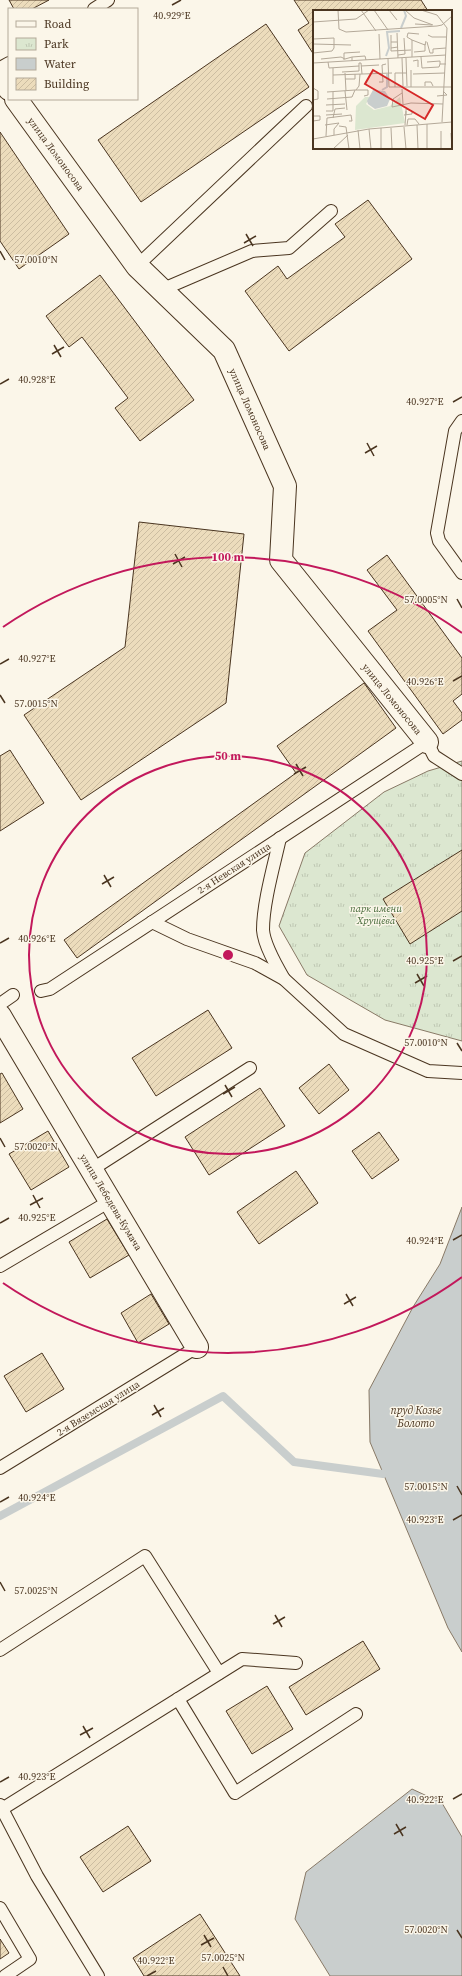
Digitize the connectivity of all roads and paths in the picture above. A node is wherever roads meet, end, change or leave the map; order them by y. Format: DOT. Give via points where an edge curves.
graph roads {
  1 [pos="108,0"];
  2 [pos="96,8"];
  3 [pos="0,77"];
  4 [pos="8,88"];
  5 [pos="17,100"];
  6 [pos="306,106"];
  7 [pos="331,210"];
  8 [pos="137,266"];
  9 [pos="161,290"];
  10 [pos="462,421"];
  11 [pos="462,573"];
  12 [pos="427,742"];
  13 [pos="462,774"];
  14 [pos="280,838"];
  15 [pos="152,922"];
  16 [pos="284,979"];
  17 [pos="41,991"];
  18 [pos="13,995"];
  19 [pos="0,1004"];
  20 [pos="0,1016"];
  21 [pos="250,1068"];
  22 [pos="462,1073"];
  23 [pos="92,1170"];
  24 [pos="110,1201"];
  25 [pos="0,1266"];
  26 [pos="196,1347"];
  27 [pos="0,1468"];
  28 [pos="0,1650"];
  29 [pos="296,1663"];
  30 [pos="219,1673"];
  31 [pos="178,1699"];
  32 [pos="356,1714"];
  33 [pos="2,1814"];
  34 [pos="0,1908"];
  35 [pos="5,1976"];
  36 [pos="98,1976"];
  1 -- 2 [label="lane"];
  3 -- 4 [label="street"];
  5 -- 8 [label="street, улица Ломоносова"];
  6 -- 8 [label="lane"];
  7 -- 9 [label="lane" via="289,248 252,251"];
  8 -- 9 [label="street, улица Ломоносова"];
  9 -- 12 [label="street, улица Ломоносова" via="224,350 285,486 281,560"];
  10 -- 11 [label="lane" via="456,430 437,533 439,541"];
  12 -- 13 [label="lane" via="434,756"];
  12 -- 14 [label="lane, 2-я Невская улица"];
  14 -- 15 [label="lane, 2-я Невская улица"];
  14 -- 16 [label="lane" via="269,884 263,932"];
  15 -- 16 [label="lane" via="187,939 255,963"];
  15 -- 17 [label="lane, 2-я Невская улица" via="50,989"];
  16 -- 22 [label="lane" via="344,1034 428,1071"];
  18 -- 19 [label="lane"];
  20 -- 23 [label="street, улица Лебедева-Кумача"];
  21 -- 23 [label="lane"];
  23 -- 24 [label="street, улица Лебедева-Кумача"];
  24 -- 25 [label="lane"];
  24 -- 26 [label="street, улица Лебедева-Кумача"];
  26 -- 27 [label="lane, 2-я Вяземская улица"];
  28 -- 30 [label="lane" via="145,1556"];
  29 -- 30 [label="lane" via="242,1659"];
  30 -- 31 [label="lane"];
  31 -- 32 [label="lane" via="235,1793"];
  31 -- 33 [label="lane"];
  33 -- 36 [label="lane"];
  34 -- 35 [label="lane" via="30,1959"];
}
